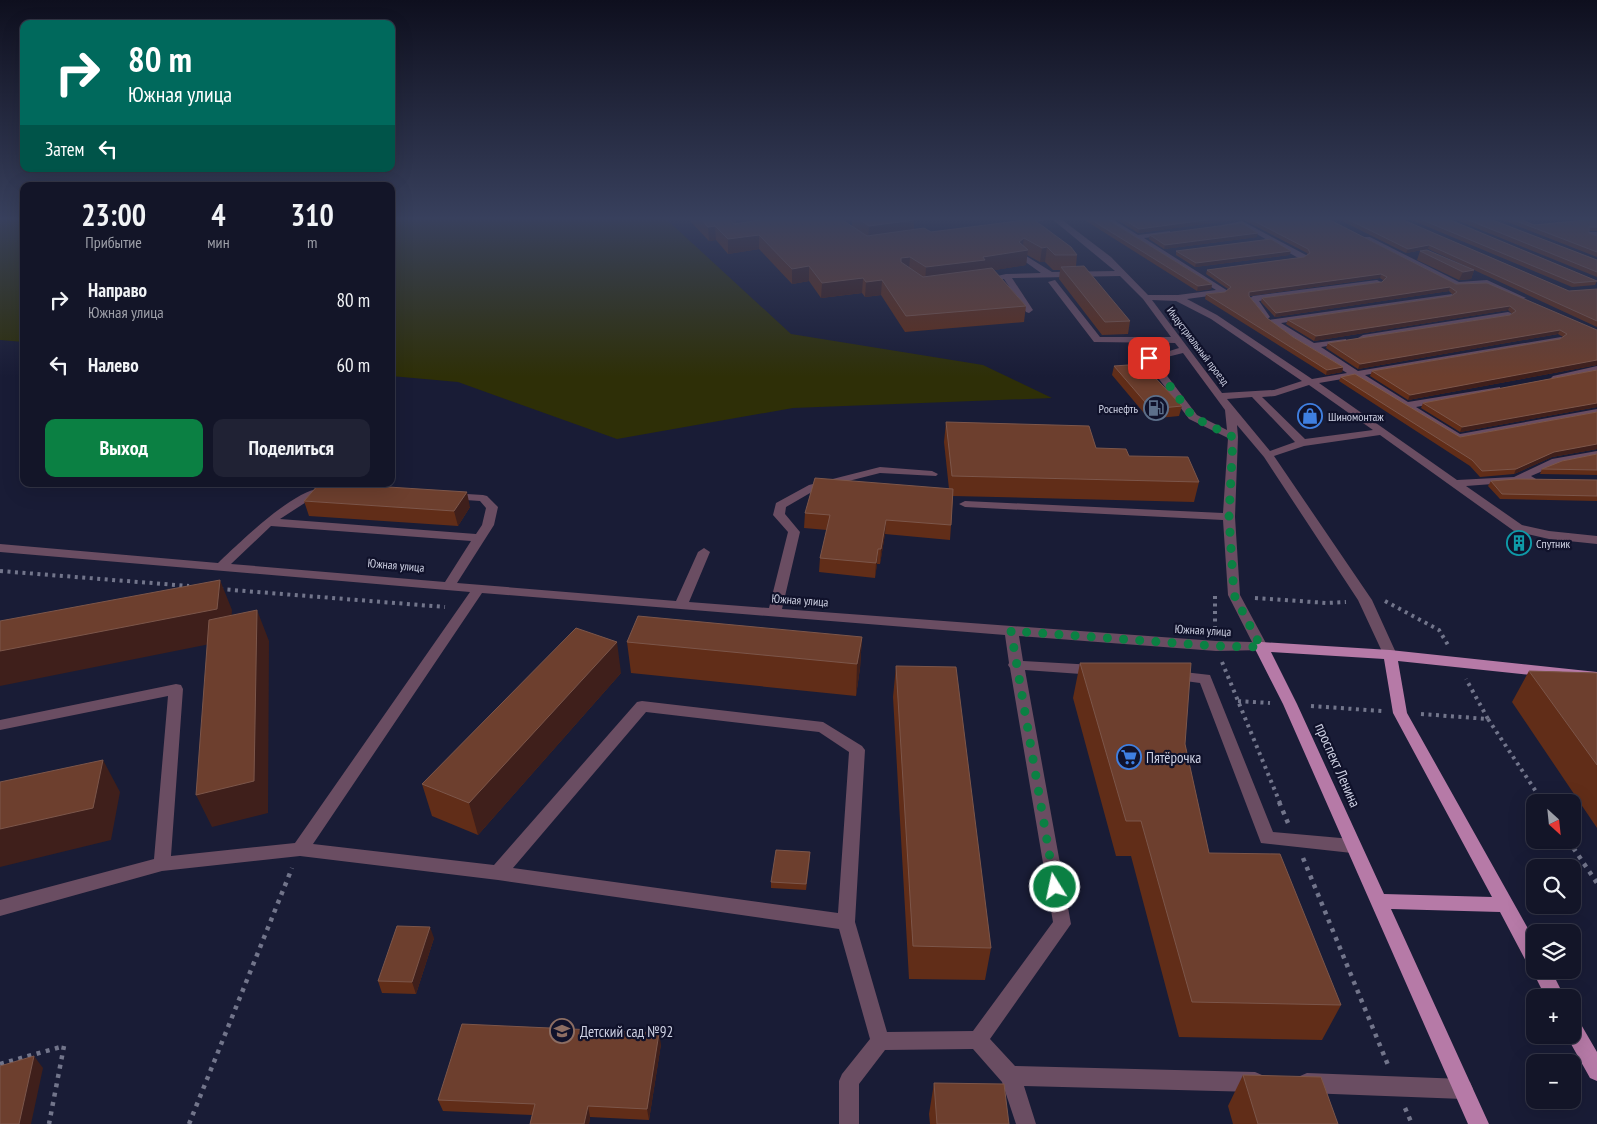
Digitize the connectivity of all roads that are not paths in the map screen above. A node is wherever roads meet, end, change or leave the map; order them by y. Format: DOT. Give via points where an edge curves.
graph roads {
  1 [pos="1042,271"];
  2 [pos="1431,271"];
  3 [pos="1194,272"];
  4 [pos="1123,273"];
  5 [pos="1469,274"];
  6 [pos="1006,276"];
  7 [pos="1051,279"];
  8 [pos="969,282"];
  9 [pos="1380,282"];
  10 [pos="1486,282"];
  11 [pos="1449,296"];
  12 [pos="1146,297"];
  13 [pos="1178,298"];
  14 [pos="1529,301"];
  15 [pos="1029,310"];
  16 [pos="1508,315"];
  17 [pos="1272,322"];
  18 [pos="1558,339"];
  19 [pos="1179,340"];
  20 [pos="1312,346"];
  21 [pos="1186,349"];
  22 [pos="1597,369"];
  23 [pos="1356,374"];
  24 [pos="1548,379"];
  25 [pos="1309,382"];
  26 [pos="1510,387"];
  27 [pos="1255,395"];
  28 [pos="1222,396"];
  29 [pos="1408,405"];
  30 [pos="1230,410"];
  31 [pos="1597,412"];
  32 [pos="1382,432"];
  33 [pos="1233,437"];
  34 [pos="1302,443"];
  35 [pos="1268,454"];
  36 [pos="1597,454"];
  37 [pos="932,474"];
  38 [pos="1514,479"];
  39 [pos="1542,479"];
  40 [pos="1456,483"];
  41 [pos="332,490"];
  42 [pos="435,494"];
  43 [pos="964,504"];
  44 [pos="1229,517"];
  45 [pos="268,522"];
  46 [pos="478,538"];
  47 [pos="1597,540"];
  48 [pos="0,548"];
  49 [pos="704,552"];
  50 [pos="222,566"];
  51 [pos="449,585"];
  52 [pos="479,588"];
  53 [pos="682,606"];
  54 [pos="774,613"];
  55 [pos="1011,631"];
  56 [pos="1261,647"];
  57 [pos="1390,655"];
  58 [pos="1015,665"];
  59 [pos="1110,671"];
  60 [pos="1158,674"];
  61 [pos="1597,677"];
  62 [pos="0,725"];
  63 [pos="1352,846"];
  64 [pos="300,849"];
  65 [pos="162,864"];
  66 [pos="498,873"];
  67 [pos="1378,901"];
  68 [pos="1506,905"];
  69 [pos="0,908"];
  70 [pos="846,922"];
  71 [pos="1526,942"];
  72 [pos="978,1040"];
  73 [pos="880,1041"];
  74 [pos="1581,1042"];
  75 [pos="1596,1068"];
  76 [pos="1010,1076"];
  77 [pos="1463,1089"];
  78 [pos="849,1124"];
  79 [pos="1026,1124"];
  80 [pos="1479,1124"];
  1 -- 7 [label="street"];
  2 -- 10 [label="street" via="1458,285"];
  3 -- 13 [label="street" via="1224,291"];
  4 -- 7 [label="street"];
  4 -- 12 [label="street, Индустриальный проезд"];
  5 -- 10 [label="street"];
  6 -- 7 [label="street"];
  6 -- 8 [label="street"];
  6 -- 15 [label="street"];
  7 -- 19 [label="street" via="1097,340"];
  9 -- 17 [label="street" via="1253,299"];
  10 -- 14 [label="street"];
  11 -- 17 [label="street"];
  12 -- 13 [label="street"];
  12 -- 19 [label="street, Индустриальный проезд"];
  13 -- 25 [label="street" via="1214,317"];
  16 -- 20 [label="street"];
  17 -- 20 [label="street"];
  18 -- 23 [label="street"];
  19 -- 21 [label="street, Индустриальный проезд"];
  20 -- 23 [label="street"];
  21 -- 28 [label="street, Индустриальный проезд"];
  21 -- 33 [label="street" via="1149,358 1193,417"];
  22 -- 24 [label="street"];
  23 -- 25 [label="street"];
  23 -- 29 [label="street"];
  25 -- 27 [label="street" via="1275,393"];
  25 -- 32 [label="street"];
  26 -- 29 [label="street"];
  27 -- 28 [label="street"];
  27 -- 34 [label="street"];
  28 -- 30 [label="street, Индустриальный проезд"];
  29 -- 31 [label="street" via="1458,437"];
  30 -- 33 [label="street"];
  30 -- 35 [label="street"];
  32 -- 34 [label="street"];
  32 -- 40 [label="street"];
  33 -- 44 [label="street"];
  34 -- 35 [label="street"];
  35 -- 57 [label="street" via="1365,600"];
  36 -- 38 [label="street" via="1556,461"];
  37 -- 54 [label="street" via="880,470 813,487 780,505 779,515 794,532"];
  38 -- 39 [label="street"];
  38 -- 40 [label="street"];
  40 -- 47 [label="street" via="1518,528 1549,536"];
  41 -- 45 [label="street" via="315,492"];
  42 -- 46 [label="street" via="483,498 488,502 492,507 488,525"];
  43 -- 44 [label="street"];
  44 -- 56 [label="street" via="1234,595"];
  45 -- 46 [label="street"];
  45 -- 50 [label="street"];
  46 -- 51 [label="street"];
  48 -- 50 [label="street, Южная улица"];
  49 -- 53 [label="street"];
  50 -- 51 [label="street, Южная улица"];
  51 -- 52 [label="street, Южная улица"];
  52 -- 53 [label="street, Южная улица"];
  52 -- 64 [label="street"];
  53 -- 54 [label="street, Южная улица"];
  54 -- 55 [label="street, Южная улица"];
  55 -- 56 [label="street, Южная улица"];
  55 -- 58 [label="street"];
  56 -- 57 [label="main road, Южная улица"];
  56 -- 63 [label="main road, проспект Ленина" via="1290,704"];
  57 -- 61 [label="main road, Южная улица"];
  57 -- 68 [label="main road" via="1400,713"];
  58 -- 59 [label="street"];
  58 -- 72 [label="street" via="1062,924"];
  60 -- 63 [label="street" via="1205,678 1267,838"];
  62 -- 65 [label="street" via="176,689"];
  63 -- 67 [label="main road, проспект Ленина"];
  64 -- 65 [label="street"];
  64 -- 66 [label="street"];
  65 -- 69 [label="street"];
  66 -- 70 [label="street"];
  66 -- 70 [label="street" via="642,706 823,726 857,750"];
  67 -- 68 [label="main road"];
  67 -- 77 [label="main road, проспект Ленина"];
  68 -- 71 [label="main road"];
  70 -- 73 [label="street"];
  72 -- 73 [label="street"];
  72 -- 76 [label="street"];
  73 -- 78 [label="street" via="849,1082"];
  74 -- 75 [label="main road"];
  76 -- 77 [label="street"];
  76 -- 79 [label="street"];
  77 -- 80 [label="main road, проспект Ленина"];
}
